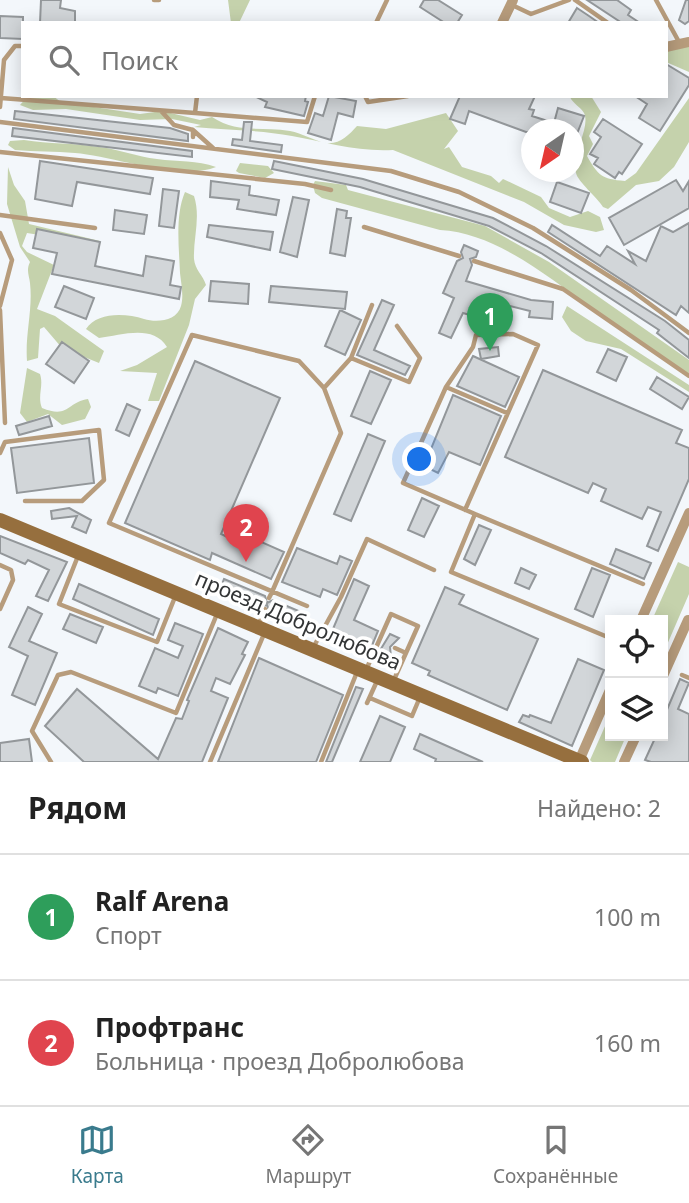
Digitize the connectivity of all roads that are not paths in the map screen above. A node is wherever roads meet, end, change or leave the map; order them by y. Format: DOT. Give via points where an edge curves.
graph roads {
  1 [pos="387,0"];
  2 [pos="569,0"];
  3 [pos="575,0"];
  4 [pos="656,0"];
  5 [pos="512,2"];
  6 [pos="377,21"];
  7 [pos="503,21"];
  8 [pos="605,21"];
  9 [pos="685,43"];
  10 [pos="21,46"];
  11 [pos="1,98"];
  12 [pos="197,98"];
  13 [pos="314,98"];
  14 [pos="366,98"];
  15 [pos="395,98"];
  16 [pos="0,107"];
  17 [pos="161,111"];
  18 [pos="195,113"];
  19 [pos="0,122"];
  20 [pos="193,130"];
  21 [pos="193,137"];
  22 [pos="214,148"];
  23 [pos="0,152"];
  24 [pos="331,190"];
  25 [pos="0,215"];
  26 [pos="365,227"];
  27 [pos="95,228"];
  28 [pos="0,233"];
  29 [pos="459,256"];
  30 [pos="474,261"];
  31 [pos="372,304"];
  32 [pos="0,308"];
  33 [pos="397,326"];
  34 [pos="689,333"];
  35 [pos="351,358"];
  36 [pos="689,376"];
  37 [pos="446,387"];
  38 [pos="324,388"];
  39 [pos="507,414"];
  40 [pos="5,423"];
  41 [pos="0,453"];
  42 [pos="25,501"];
  43 [pos="465,510"];
  44 [pos="689,513"];
  45 [pos="475,514"];
  46 [pos="0,520"];
  47 [pos="79,553"];
  48 [pos="0,565"];
  49 [pos="434,570"];
  50 [pos="643,584"];
  51 [pos="176,593"];
  52 [pos="271,595"];
  53 [pos="307,606"];
  54 [pos="0,609"];
  55 [pos="265,609"];
  56 [pos="218,610"];
  57 [pos="643,615"];
  58 [pos="688,620"];
  59 [pos="262,628"];
  60 [pos="605,636"];
  61 [pos="379,641"];
  62 [pos="386,644"];
  63 [pos="395,648"];
  64 [pos="312,649"];
  65 [pos="406,653"];
  66 [pos="668,662"];
  67 [pos="367,672"];
  68 [pos="682,675"];
  69 [pos="689,678"];
  70 [pos="393,683"];
  71 [pos="421,695"];
  72 [pos="605,702"];
  73 [pos="634,741"];
  74 [pos="51,762"];
  75 [pos="209,762"];
  76 [pos="321,762"];
  77 [pos="580,762"];
  78 [pos="624,762"];
  1 -- 6 [label="lane"];
  2 -- 5 [label="lane" via="531,14"];
  3 -- 8 [label="lane"];
  4 -- 9 [label="lane"];
  5 -- 7 [label="street"];
  10 -- 11 [label="lane" via="15,46 4,60"];
  11 -- 16 [label="lane"];
  11 -- 17 [label="lane"];
  12 -- 18 [label="lane"];
  13 -- 18 [label="lane" via="307,122"];
  14 -- 15 [label="lane" via="368,102"];
  17 -- 18 [label="lane"];
  17 -- 20 [label="lane" via="174,125"];
  19 -- 22 [label="lane"];
  20 -- 21 [label="lane"];
  20 -- 22 [label="lane"];
  22 -- 34 [label="lane" via="391,170 458,192 533,228"];
  23 -- 24 [label="lane"];
  25 -- 27 [label="lane"];
  26 -- 29 [label="lane"];
  28 -- 32 [label="lane" via="12,260"];
  30 -- 36 [label="lane" via="563,289"];
  31 -- 35 [label="lane"];
  32 -- 40 [label="lane"];
  33 -- 35 [label="lane" via="420,358 409,382"];
  35 -- 38 [label="lane"];
  37 -- 39 [label="lane"];
  37 -- 39 [label="lane" via="476,335 513,334 538,345"];
  37 -- 43 [label="lane" via="404,483"];
  38 -- 52 [label="lane" via="341,433"];
  38 -- 52 [label="lane" via="299,361 192,335 109,523"];
  39 -- 43 [label="lane"];
  41 -- 42 [label="lane" via="5,442 99,430 104,480 82,501"];
  43 -- 45 [label="lane"];
  44 -- 57 [label="street"];
  45 -- 50 [label="lane"];
  45 -- 60 [label="lane" via="451,572"];
  46 -- 47 [label="street, проезд Добролюбова"];
  47 -- 51 [label="street, проезд Добролюбова"];
  47 -- 51 [label="lane" via="59,604 157,642"];
  48 -- 54 [label="lane" via="11,570 13,580"];
  49 -- 64 [label="lane" via="367,539"];
  51 -- 56 [label="street, проезд Добролюбова"];
  52 -- 53 [label="lane"];
  55 -- 59 [label="lane"];
  56 -- 59 [label="street, проезд Добролюбова"];
  56 -- 74 [label="lane" via="176,713 71,672 58,675 32,731"];
  58 -- 66 [label="street"];
  59 -- 64 [label="street, проезд Добролюбова"];
  59 -- 75 [label="lane"];
  61 -- 62 [label="lane"];
  61 -- 65 [label="lane" via="391,614 418,626"];
  61 -- 67 [label="lane"];
  63 -- 65 [label="lane"];
  64 -- 67 [label="street, проезд Добролюбова"];
  65 -- 70 [label="lane"];
  67 -- 70 [label="street, проезд Добролюбова"];
  67 -- 71 [label="lane" via="369,700 412,716"];
  67 -- 76 [label="lane"];
  68 -- 69 [label="lane"];
  70 -- 71 [label="street, проезд Добролюбова"];
  71 -- 77 [label="street, проезд Добролюбова"];
  72 -- 77 [label="street"];
  73 -- 78 [label="street"];
}
